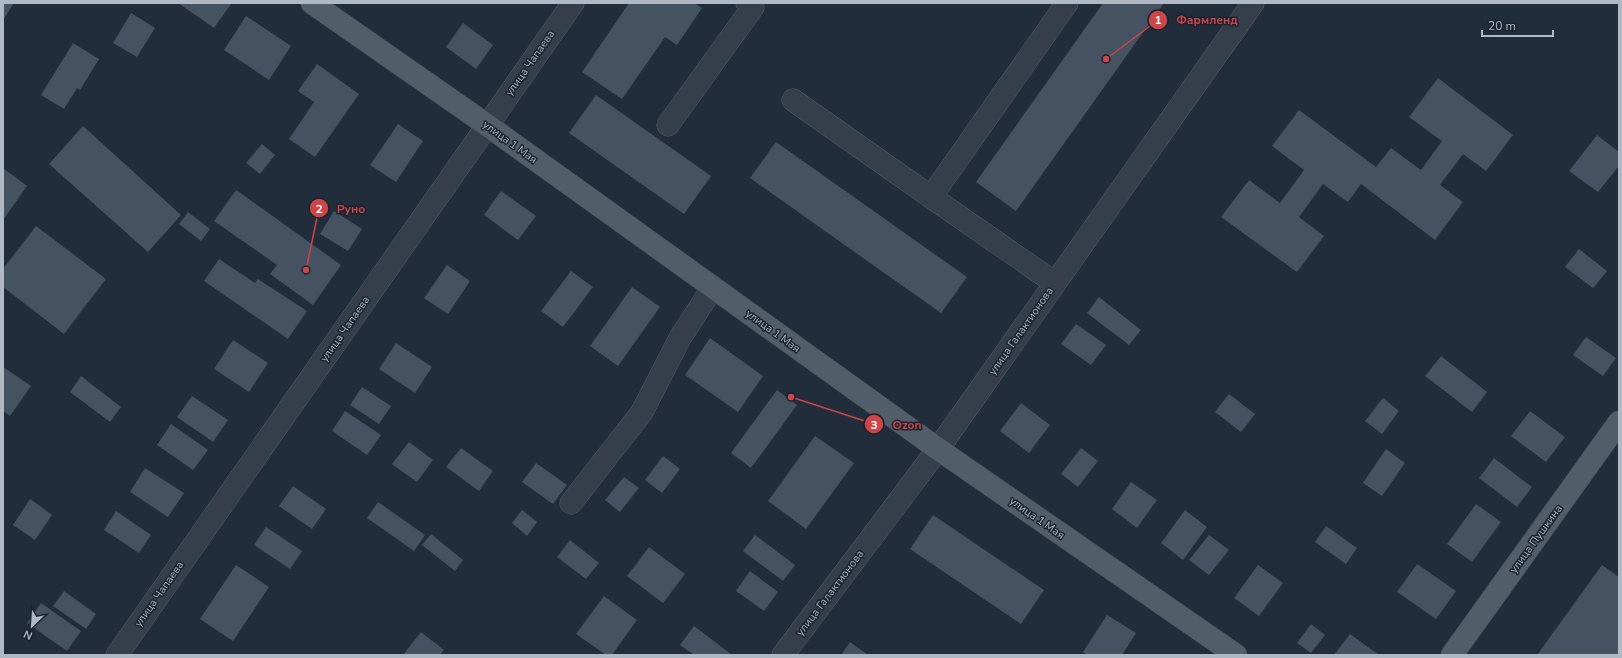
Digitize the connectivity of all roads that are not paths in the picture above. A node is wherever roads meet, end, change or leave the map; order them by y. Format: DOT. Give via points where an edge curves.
graph roads {
  1 [pos="312,3"];
  2 [pos="573,3"];
  3 [pos="747,3"];
  4 [pos="1067,3"];
  5 [pos="1253,3"];
  6 [pos="793,100"];
  7 [pos="487,125"];
  8 [pos="668,125"];
  9 [pos="931,197"];
  10 [pos="1055,283"];
  11 [pos="713,287"];
  12 [pos="1619,422"];
  13 [pos="938,449"];
  14 [pos="572,504"];
  15 [pos="117,655"];
  16 [pos="783,655"];
  17 [pos="1236,655"];
  18 [pos="1452,655"];
  1 -- 7 [label="main road, улица 1 Мая"];
  2 -- 7 [label="street, улица Чапаева"];
  3 -- 8 [label="street" via="753,7"];
  4 -- 9 [label="street"];
  5 -- 10 [label="street, улица Галактионова"];
  6 -- 9 [label="street"];
  7 -- 11 [label="main road, улица 1 Мая"];
  7 -- 15 [label="street, улица Чапаева"];
  9 -- 10 [label="street"];
  10 -- 13 [label="street, улица Галактионова"];
  11 -- 13 [label="main road, улица 1 Мая"];
  11 -- 14 [label="street" via="680,338 642,412"];
  12 -- 18 [label="main road, улица Пушкина"];
  13 -- 16 [label="street, улица Галактионова"];
  13 -- 17 [label="main road, улица 1 Мая"];
}
